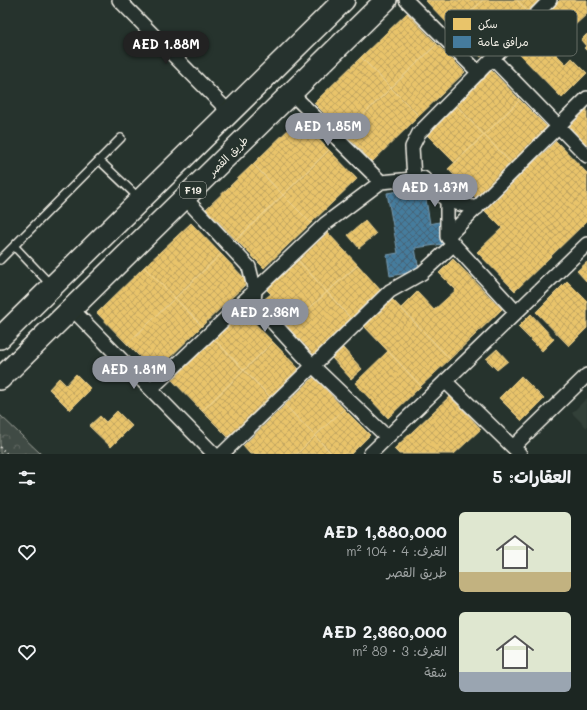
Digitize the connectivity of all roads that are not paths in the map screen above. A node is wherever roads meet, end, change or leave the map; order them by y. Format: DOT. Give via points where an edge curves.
graph roads {
  1 [pos="120,0"];
  2 [pos="344,0"];
  3 [pos="386,0"];
  4 [pos="406,0"];
  5 [pos="550,0"];
  6 [pos="540,10"];
  7 [pos="445,39"];
  8 [pos="462,56"];
  9 [pos="496,56"];
  10 [pos="493,59"];
  11 [pos="479,73"];
  12 [pos="291,93"];
  13 [pos="587,98"];
  14 [pos="230,112"];
  15 [pos="558,127"];
  16 [pos="121,138"];
  17 [pos="587,156"];
  18 [pos="99,160"];
  19 [pos="414,178"];
  20 [pos="381,182"];
  21 [pos="185,198"];
  22 [pos="140,199"];
  23 [pos="447,201"];
  24 [pos="477,208"];
  25 [pos="451,241"];
  26 [pos="587,244"];
  27 [pos="14,246"];
  28 [pos="0,260"];
  29 [pos="52,287"];
  30 [pos="255,291"];
  31 [pos="72,309"];
  32 [pos="516,312"];
  33 [pos="0,338"];
  34 [pos="312,365"];
  35 [pos="587,375"];
  36 [pos="0,379"];
  37 [pos="445,381"];
  38 [pos="151,389"];
  39 [pos="387,437"];
  40 [pos="516,451"];
  41 [pos="214,454"];
  42 [pos="222,454"];
  43 [pos="370,454"];
  1 -- 14 [label="street"];
  2 -- 14 [label="main road, F19"];
  3 -- 12 [label="main road, طريق القصر / F19"];
  4 -- 7 [label="street"];
  5 -- 6 [label="street"];
  8 -- 11 [label="street"];
  9 -- 10 [label="street"];
  10 -- 11 [label="street"];
  10 -- 15 [label="street"];
  11 -- 19 [label="street" via="413,141"];
  12 -- 20 [label="street"];
  12 -- 21 [label="main road, طريق القصر / F19"];
  13 -- 15 [label="street"];
  14 -- 22 [label="main road, F19"];
  15 -- 17 [label="street"];
  15 -- 24 [label="street"];
  16 -- 18 [label="lane"];
  18 -- 22 [label="lane"];
  18 -- 27 [label="lane"];
  19 -- 20 [label="street"];
  19 -- 23 [label="street" via="425,179"];
  20 -- 30 [label="street" via="325,224"];
  21 -- 30 [label="street" via="249,267"];
  21 -- 31 [label="main road, طريق القصر / F19"];
  22 -- 29 [label="main road, F19"];
  23 -- 24 [label="street"];
  23 -- 25 [label="street"];
  24 -- 25 [label="street"];
  25 -- 32 [label="street"];
  25 -- 34 [label="street" via="422,273 390,291"];
  26 -- 32 [label="street"];
  27 -- 28 [label="lane"];
  27 -- 29 [label="lane"];
  29 -- 33 [label="main road, F19"];
  30 -- 34 [label="street" via="254,302"];
  30 -- 38 [label="street"];
  31 -- 36 [label="main road, طريق القصر / F19"];
  31 -- 38 [label="street"];
  32 -- 37 [label="street"];
  34 -- 39 [label="street"];
  34 -- 42 [label="street"];
  35 -- 40 [label="street"];
  37 -- 39 [label="street"];
  37 -- 40 [label="street"];
  38 -- 41 [label="street"];
  39 -- 43 [label="street"];
}
